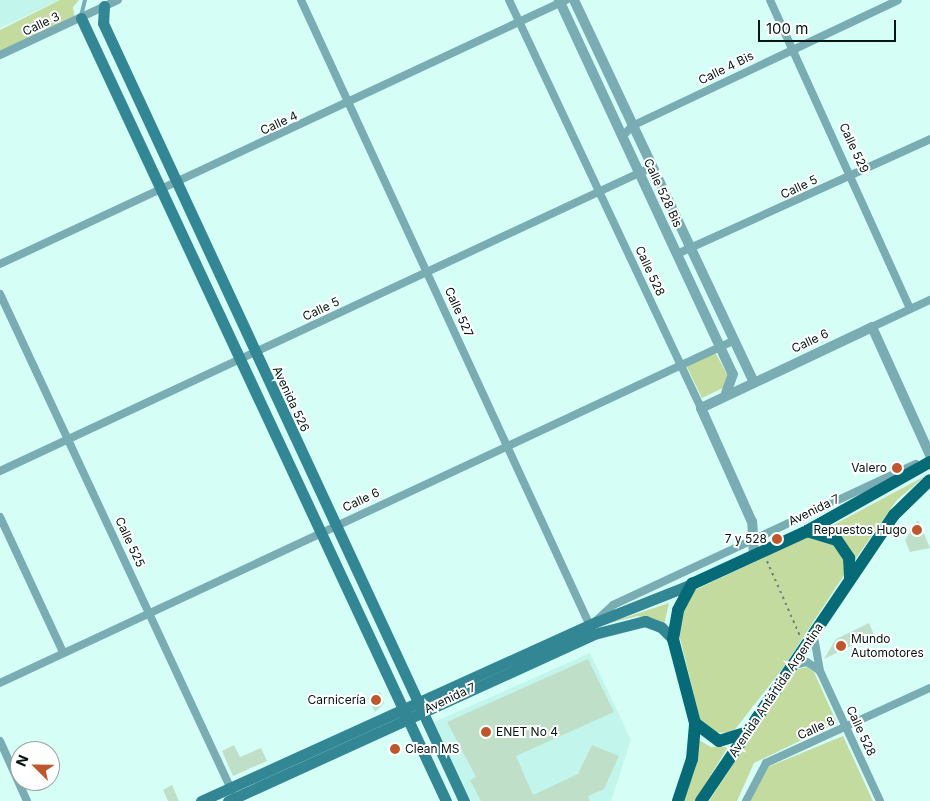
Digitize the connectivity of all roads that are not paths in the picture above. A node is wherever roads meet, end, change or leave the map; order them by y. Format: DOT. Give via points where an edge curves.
graph roads {
  1 [pos="85,0"];
  2 [pos="118,0"];
  3 [pos="301,0"];
  4 [pos="509,0"];
  5 [pos="574,0"];
  6 [pos="770,0"];
  7 [pos="898,0"];
  8 [pos="562,1"];
  9 [pos="103,3"];
  10 [pos="81,18"];
  11 [pos="521,24"];
  12 [pos="793,49"];
  13 [pos="0,55"];
  14 [pos="350,103"];
  15 [pos="632,126"];
  16 [pos="623,136"];
  17 [pos="930,139"];
  18 [pos="652,167"];
  19 [pos="639,172"];
  20 [pos="853,175"];
  21 [pos="178,182"];
  22 [pos="162,190"];
  23 [pos="599,191"];
  24 [pos="690,249"];
  25 [pos="677,254"];
  26 [pos="0,264"];
  27 [pos="428,271"];
  28 [pos="0,294"];
  29 [pos="930,300"];
  30 [pos="910,309"];
  31 [pos="872,326"];
  32 [pos="733,341"];
  33 [pos="720,348"];
  34 [pos="255,353"];
  35 [pos="239,360"];
  36 [pos="682,367"];
  37 [pos="753,381"];
  38 [pos="724,396"];
  39 [pos="701,408"];
  40 [pos="69,437"];
  41 [pos="508,446"];
  42 [pos="930,455"];
  43 [pos="930,462"];
  44 [pos="0,472"];
  45 [pos="930,480"];
  46 [pos="0,517"];
  47 [pos="335,526"];
  48 [pos="807,531"];
  49 [pos="320,532"];
  50 [pos="756,538"];
  51 [pos="758,554"];
  52 [pos="850,579"];
  53 [pos="692,584"];
  54 [pos="149,611"];
  55 [pos="593,627"];
  56 [pos="814,636"];
  57 [pos="673,639"];
  58 [pos="62,650"];
  59 [pos="794,665"];
  60 [pos="820,671"];
  61 [pos="0,682"];
  62 [pos="930,688"];
  63 [pos="420,707"];
  64 [pos="406,713"];
  65 [pos="695,723"];
  66 [pos="845,727"];
  67 [pos="748,732"];
  68 [pos="0,741"];
  69 [pos="233,797"];
  70 [pos="27,801"];
  71 [pos="201,801"];
  72 [pos="446,801"];
  73 [pos="464,801"];
  74 [pos="678,801"];
  75 [pos="701,801"];
  76 [pos="746,801"];
  77 [pos="880,801"];
  1 -- 10 [label="lane"];
  2 -- 9 [label="street, Calle 3"];
  3 -- 14 [label="street, Calle 527"];
  4 -- 11 [label="street, Calle 528"];
  5 -- 15 [label="street, Calle 528 Bis"];
  6 -- 12 [label="street, Calle 529"];
  7 -- 12 [label="street, Calle 4 Bis"];
  8 -- 11 [label="street, Calle 4"];
  8 -- 16 [label="street, Calle 528 Bis"];
  9 -- 10 [label="street, Calle 3"];
  9 -- 21 [label="main road, Avenida 526" via="103,23"];
  10 -- 13 [label="street, Calle 3"];
  10 -- 22 [label="main road"];
  11 -- 14 [label="street, Calle 4"];
  11 -- 23 [label="street, Calle 528"];
  12 -- 15 [label="street, Calle 4 Bis"];
  12 -- 20 [label="street, Calle 529"];
  14 -- 21 [label="street, Calle 4"];
  14 -- 27 [label="street, Calle 527"];
  15 -- 16 [label="street, Calle 4 Bis"];
  15 -- 18 [label="street, Calle 528 Bis"];
  16 -- 19 [label="street, Calle 528 Bis"];
  17 -- 20 [label="street, Calle 5"];
  18 -- 19 [label="street, Calle 5"];
  18 -- 24 [label="street, Calle 528 Bis"];
  19 -- 23 [label="street, Calle 5"];
  19 -- 25 [label="street, Calle 528 Bis"];
  20 -- 24 [label="street, Calle 5"];
  20 -- 30 [label="street, Calle 529"];
  21 -- 22 [label="street, Calle 4"];
  21 -- 34 [label="main road, Avenida 526"];
  22 -- 26 [label="street, Calle 4"];
  22 -- 35 [label="main road"];
  23 -- 27 [label="street, Calle 5"];
  23 -- 36 [label="street, Calle 528"];
  24 -- 25 [label="street, Calle 5"];
  24 -- 32 [label="street, Calle 528 Bis"];
  25 -- 33 [label="street, Calle 528 Bis"];
  27 -- 34 [label="street, Calle 5"];
  27 -- 41 [label="street, Calle 527"];
  28 -- 40 [label="street, Calle 525"];
  29 -- 30 [label="street, Calle 6"];
  30 -- 31 [label="street, Calle 6"];
  31 -- 37 [label="street, Calle 6"];
  31 -- 42 [label="street"];
  32 -- 33 [label="street, Calle 6"];
  32 -- 37 [label="street, Calle 528 Bis"];
  33 -- 36 [label="street, Calle 6"];
  33 -- 38 [label="street, Calle 528 Bis" via="733,374 732,387"];
  34 -- 35 [label="street, Calle 5"];
  34 -- 47 [label="main road, Avenida 526"];
  35 -- 40 [label="street, Calle 5"];
  35 -- 49 [label="main road"];
  36 -- 39 [label="street, Calle 528"];
  36 -- 41 [label="street, Calle 6"];
  37 -- 38 [label="street, Calle 6"];
  38 -- 39 [label="street, Calle 6"];
  39 -- 50 [label="street, Calle 528"];
  40 -- 44 [label="street, Calle 5"];
  40 -- 54 [label="street, Calle 525"];
  41 -- 47 [label="street, Calle 6"];
  41 -- 55 [label="street, Calle 527"];
  43 -- 48 [label="main road, Avenida 7"];
  43 -- 50 [label="street, Avenida 7" via="888,474"];
  45 -- 52 [label="main road" via="894,515"];
  46 -- 58 [label="street"];
  47 -- 49 [label="street, Calle 6"];
  47 -- 63 [label="main road, Avenida 526"];
  48 -- 51 [label="main road, Avenida 7"];
  48 -- 52 [label="main road" via="837,540 849,558"];
  49 -- 54 [label="street, Calle 6"];
  49 -- 64 [label="main road"];
  50 -- 51 [label="street, Calle 528"];
  50 -- 55 [label="street, Avenida 7" via="613,605"];
  51 -- 53 [label="main road, Avenida 7"];
  52 -- 56 [label="main road, Avenida Antártida Argentina"];
  53 -- 55 [label="main road, Avenida 7"];
  53 -- 57 [label="main road" via="678,610"];
  54 -- 58 [label="street, Calle 6"];
  54 -- 69 [label="street, Calle 525"];
  55 -- 57 [label="main road, Avenida 7" via="645,621 661,627"];
  55 -- 63 [label="main road, Avenida 7"];
  56 -- 59 [label="main road, Avenida Antártida Argentina"];
  56 -- 60 [label="street, Calle 528"];
  57 -- 65 [label="main road"];
  58 -- 61 [label="street, Calle 6"];
  59 -- 60 [label="street" via="808,662"];
  59 -- 67 [label="main road, Avenida Antártida Argentina"];
  60 -- 66 [label="street, Calle 528"];
  62 -- 66 [label="street, Calle 8"];
  63 -- 64 [label="main road, Avenida 7"];
  63 -- 73 [label="main road, Avenida 526"];
  64 -- 69 [label="main road, Avenida 7"];
  64 -- 72 [label="main road"];
  65 -- 67 [label="main road" via="719,742"];
  65 -- 74 [label="main road" via="692,760"];
  66 -- 76 [label="street, Calle 8" via="766,763"];
  66 -- 77 [label="street, Calle 528"];
  67 -- 75 [label="main road, Avenida Antártida Argentina"];
  68 -- 70 [label="street"];
  69 -- 71 [label="main road, Avenida 7"];
}
